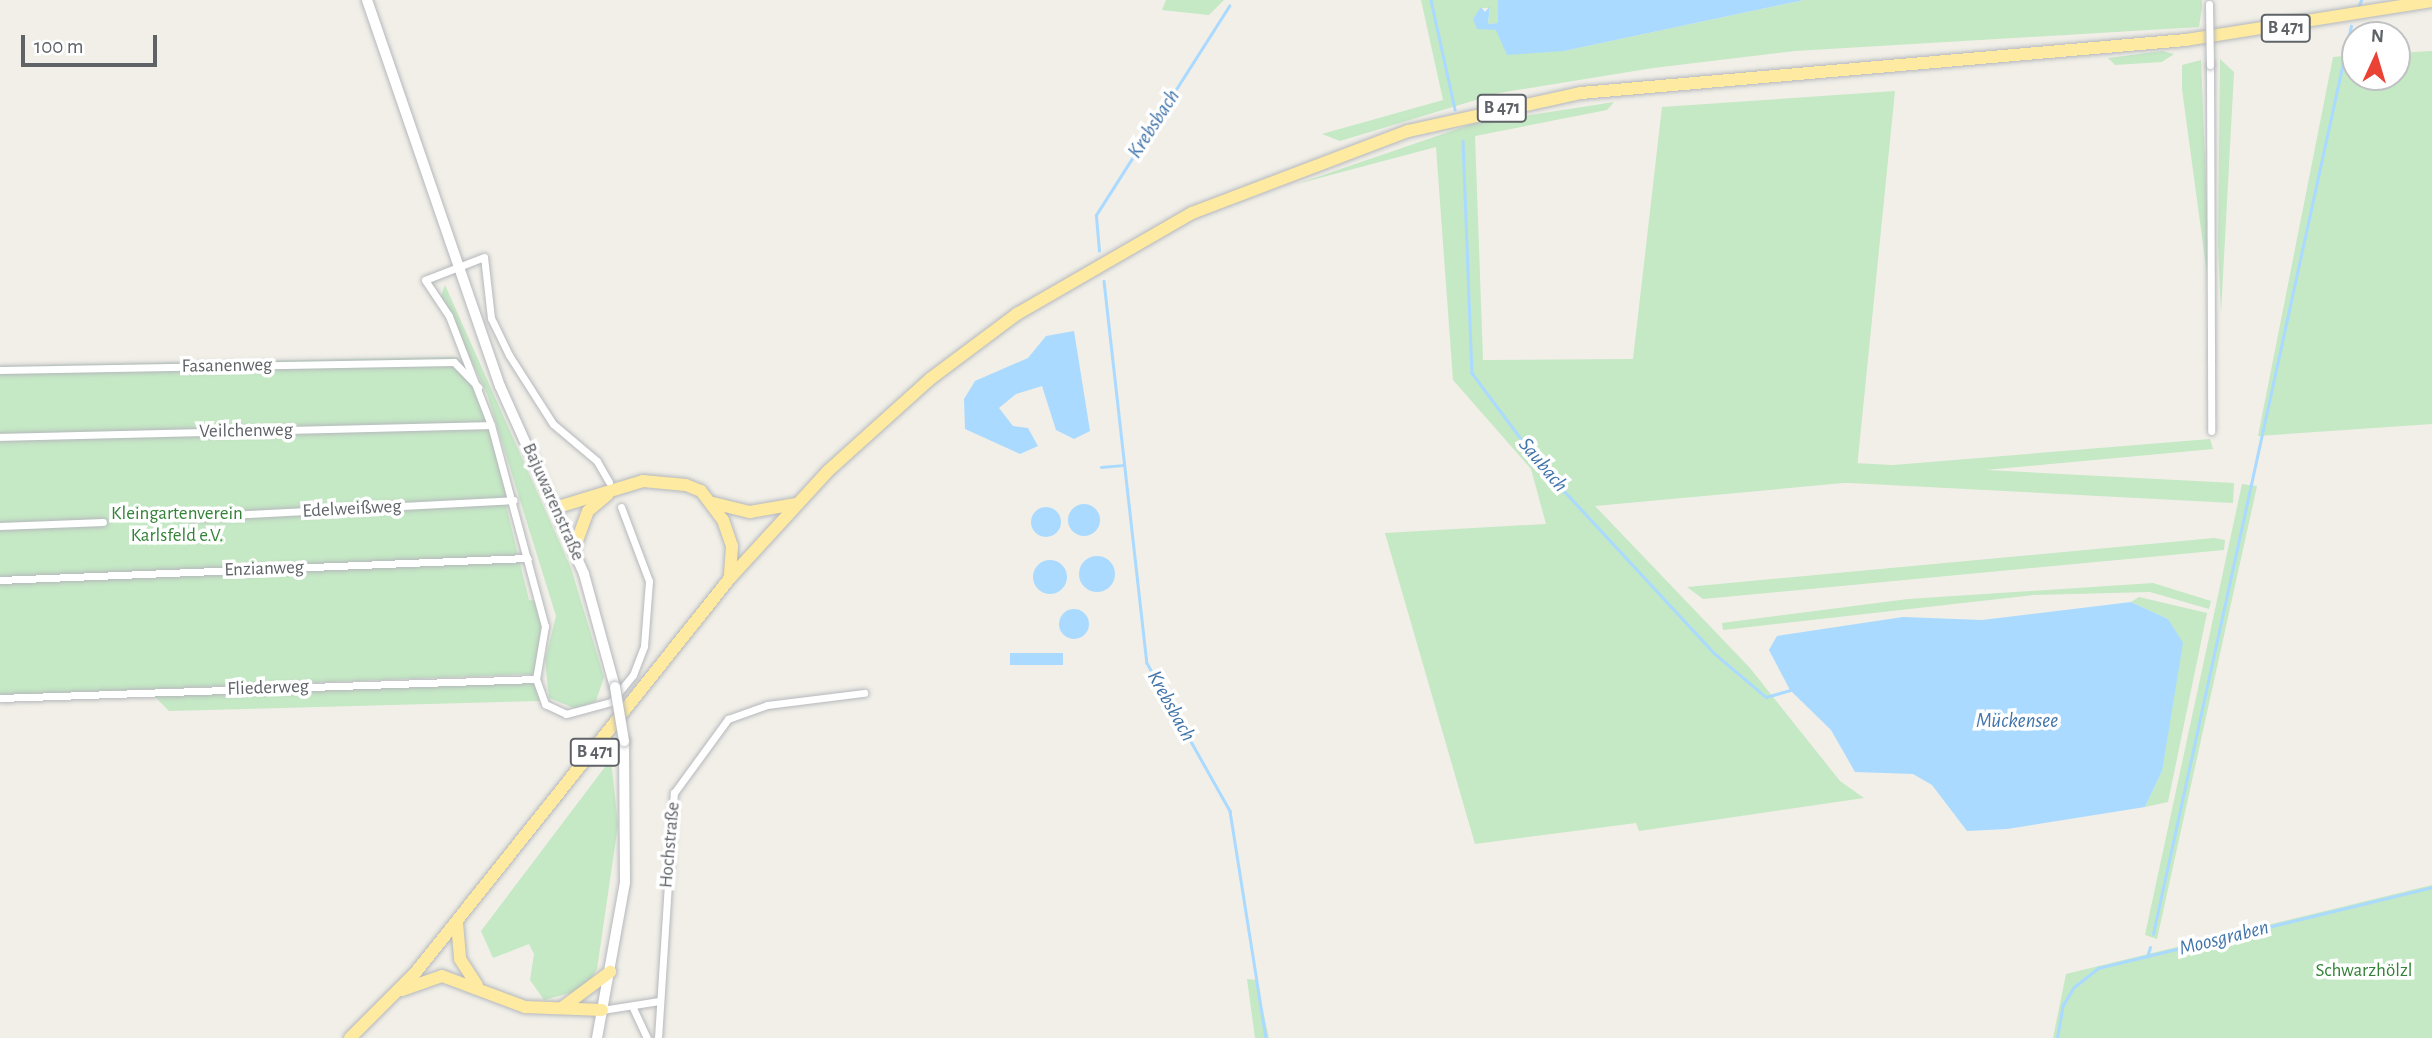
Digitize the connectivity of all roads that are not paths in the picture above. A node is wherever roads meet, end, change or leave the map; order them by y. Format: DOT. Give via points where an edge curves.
graph roads {
  1 [pos="367,0"];
  2 [pos="2432,1"];
  3 [pos="2209,2"];
  4 [pos="457,271"];
  5 [pos="0,370"];
  6 [pos="479,388"];
  7 [pos="491,425"];
  8 [pos="2211,430"];
  9 [pos="0,437"];
  10 [pos="610,487"];
  11 [pos="514,500"];
  12 [pos="713,503"];
  13 [pos="796,503"];
  14 [pos="558,507"];
  15 [pos="621,507"];
  16 [pos="191,517"];
  17 [pos="103,522"];
  18 [pos="0,526"];
  19 [pos="574,549"];
  20 [pos="528,558"];
  21 [pos="730,578"];
  22 [pos="0,580"];
  23 [pos="536,679"];
  24 [pos="864,693"];
  25 [pos="0,698"];
  26 [pos="457,922"];
  27 [pos="610,972"];
  28 [pos="477,985"];
  29 [pos="396,993"];
  30 [pos="659,1001"];
  31 [pos="562,1008"];
  32 [pos="633,1008"];
  33 [pos="602,1010"];
  34 [pos="351,1038"];
  35 [pos="597,1038"];
  36 [pos="647,1038"];
  37 [pos="658,1038"];
  1 -- 4 [label="main road, Bajuwarenstraße"];
  2 -- 13 [label="highway, B 471" via="2186,40 1655,83 1408,131 1228,197 1056,288 930,379"];
  3 -- 8 [label="street, bridge"];
  4 -- 6 [label="street, Bajuwarenstraße" via="425,280 449,316"];
  4 -- 10 [label="street" via="484,257 491,318 509,355 553,424 592,456"];
  4 -- 14 [label="main road, Bajuwarenstraße" via="500,386"];
  5 -- 6 [label="street, Fasanenweg" via="454,362"];
  6 -- 7 [label="street, Bajuwarenstraße"];
  7 -- 9 [label="street, Veilchenweg"];
  7 -- 11 [label="street, Bajuwarenstraße"];
  10 -- 12 [label="highway" via="672,479"];
  10 -- 14 [label="highway"];
  10 -- 19 [label="highway" via="588,511"];
  11 -- 16 [label="street, Edelweißweg"];
  11 -- 20 [label="street, Bajuwarenstraße"];
  12 -- 13 [label="highway" via="750,512"];
  12 -- 21 [label="highway" via="732,546"];
  13 -- 21 [label="highway, B 471"];
  14 -- 19 [label="main road, Bajuwarenstraße"];
  15 -- 23 [label="street" via="649,581 648,622 633,675 611,702 577,714 545,704"];
  17 -- 18 [label="street"];
  19 -- 27 [label="main road, Bajuwarenstraße, bridge" via="615,687 624,741 625,882"];
  20 -- 22 [label="street, Enzianweg"];
  20 -- 23 [label="street, Bajuwarenstraße" via="545,626"];
  21 -- 26 [label="highway, B 471"];
  23 -- 25 [label="street, Fliederweg"];
  24 -- 30 [label="street, Hochstraße" via="767,705 728,719 694,762 674,793"];
  26 -- 28 [label="highway" via="460,959"];
  26 -- 29 [label="highway, B 471"];
  27 -- 31 [label="highway"];
  27 -- 33 [label="main road, Bajuwarenstraße"];
  28 -- 29 [label="highway" via="442,976"];
  28 -- 31 [label="highway" via="525,1007"];
  29 -- 34 [label="highway, B 471"];
  30 -- 32 [label="street"];
  30 -- 37 [label="street, Hochstraße"];
  31 -- 33 [label="highway"];
  32 -- 33 [label="street"];
  32 -- 36 [label="street"];
  33 -- 35 [label="main road, Bajuwarenstraße"];
}
